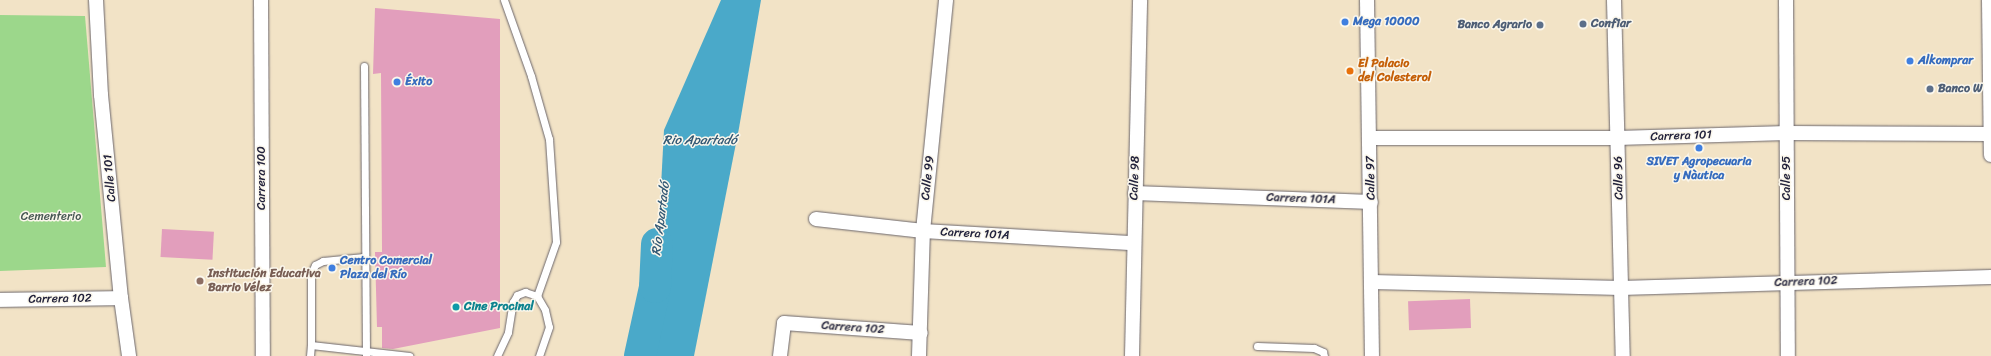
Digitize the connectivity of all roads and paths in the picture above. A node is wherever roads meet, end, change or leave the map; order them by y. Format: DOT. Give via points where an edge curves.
graph roads {
  1 [pos="96,0"];
  2 [pos="261,0"];
  3 [pos="504,0"];
  4 [pos="946,0"];
  5 [pos="1140,0"];
  6 [pos="1367,0"];
  7 [pos="1614,0"];
  8 [pos="1786,0"];
  9 [pos="1989,0"];
  10 [pos="364,66"];
  11 [pos="1787,133"];
  12 [pos="1991,134"];
  13 [pos="1371,138"];
  14 [pos="1618,138"];
  15 [pos="1991,155"];
  16 [pos="1135,193"];
  17 [pos="1371,202"];
  18 [pos="816,219"];
  19 [pos="923,231"];
  20 [pos="1134,243"];
  21 [pos="364,257"];
  22 [pos="1991,276"];
  23 [pos="1372,282"];
  24 [pos="1788,282"];
  25 [pos="1621,288"];
  26 [pos="537,296"];
  27 [pos="121,298"];
  28 [pos="0,300"];
  29 [pos="921,334"];
  30 [pos="311,345"];
  31 [pos="1257,346"];
  32 [pos="365,353"];
  33 [pos="129,356"];
  34 [pos="263,356"];
  35 [pos="310,356"];
  36 [pos="409,356"];
  37 [pos="497,356"];
  38 [pos="539,356"];
  39 [pos="780,356"];
  40 [pos="919,356"];
  41 [pos="1132,356"];
  42 [pos="1324,356"];
  43 [pos="1372,356"];
  44 [pos="1623,356"];
  45 [pos="1788,356"];
  1 -- 27 [label="street, Calle 101" via="101,95"];
  2 -- 34 [label="street, Carrera 100"];
  3 -- 26 [label="lane" via="531,76 549,139 556,242"];
  4 -- 19 [label="street, Calle 99"];
  5 -- 16 [label="street, Calle 98"];
  6 -- 13 [label="street, Calle 97"];
  7 -- 14 [label="street, Calle 96"];
  8 -- 11 [label="street, Calle 95"];
  9 -- 12 [label="street"];
  10 -- 21 [label="lane"];
  11 -- 12 [label="street, Carrera 101"];
  11 -- 14 [label="street, Carrera 101"];
  11 -- 24 [label="street, Calle 95"];
  12 -- 15 [label="street"];
  13 -- 14 [label="street, Carrera 101"];
  13 -- 17 [label="street, Calle 97"];
  14 -- 25 [label="street, Calle 96"];
  16 -- 17 [label="street, Carrera 101A"];
  16 -- 20 [label="street, Calle 98"];
  17 -- 23 [label="street, Calle 97"];
  18 -- 19 [label="street, Carrera 101A"];
  19 -- 20 [label="street, Carrera 101A"];
  19 -- 29 [label="street, Calle 99"];
  20 -- 41 [label="street, Calle 98"];
  21 -- 30 [label="lane" via="323,261 314,266 311,273"];
  21 -- 32 [label="lane"];
  22 -- 24 [label="street, Carrera 102"];
  23 -- 25 [label="street, Carrera 102"];
  23 -- 43 [label="street, Calle 97"];
  24 -- 25 [label="street, Carrera 102"];
  24 -- 45 [label="street, Calle 95"];
  25 -- 44 [label="street, Calle 96"];
  26 -- 37 [label="lane" via="525,292 517,296 513,302 508,332"];
  26 -- 38 [label="lane" via="550,327"];
  27 -- 28 [label="street, Carrera 102"];
  27 -- 33 [label="street, Calle 101"];
  29 -- 39 [label="street, Carrera 102" via="784,323"];
  29 -- 40 [label="street, Calle 99"];
  30 -- 32 [label="lane"];
  30 -- 35 [label="lane"];
  31 -- 42 [label="lane" via="1314,348 1323,352"];
  32 -- 36 [label="lane"];
}
